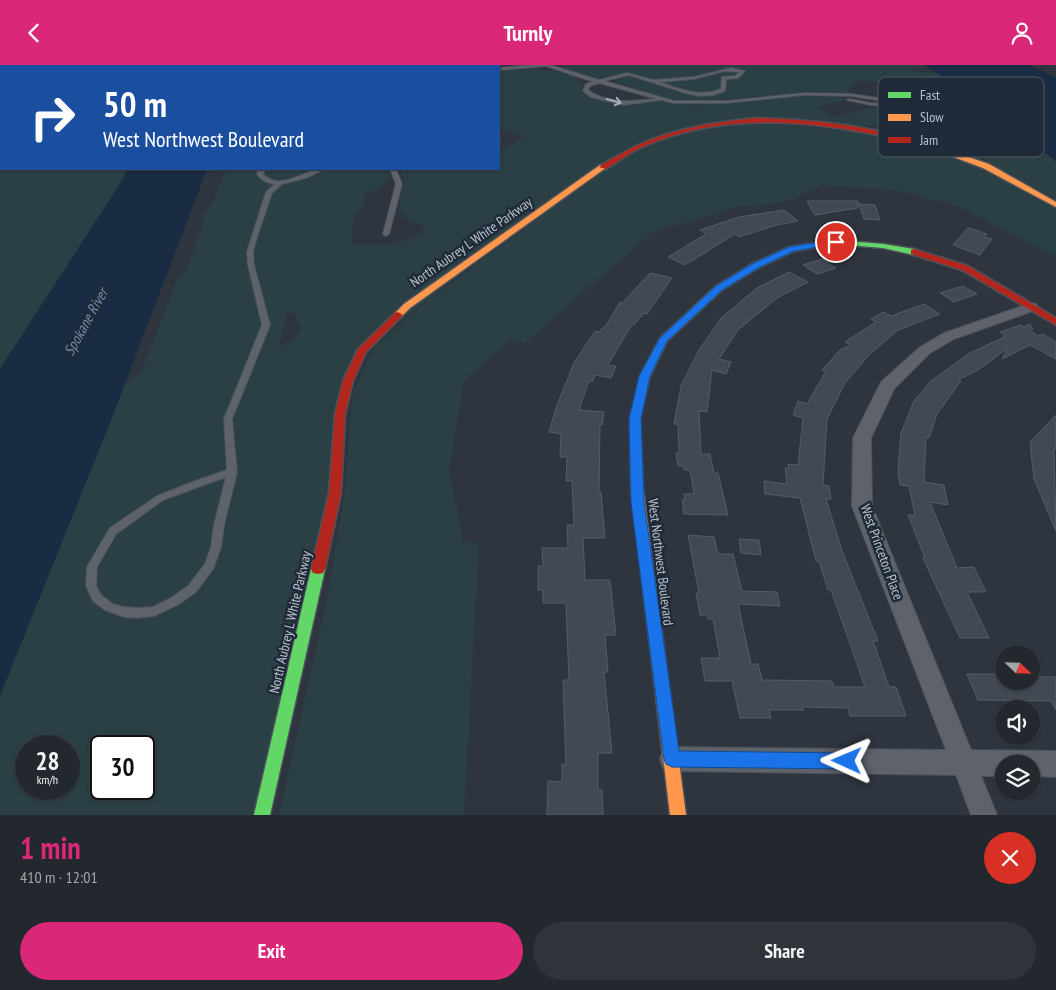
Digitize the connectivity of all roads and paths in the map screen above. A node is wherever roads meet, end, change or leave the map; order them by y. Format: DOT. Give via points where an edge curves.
graph roads {
  1 [pos="546,65"];
  2 [pos="500,69"];
  3 [pos="699,77"];
  4 [pos="724,78"];
  5 [pos="597,81"];
  6 [pos="653,81"];
  7 [pos="878,99"];
  8 [pos="662,100"];
  9 [pos="878,133"];
  10 [pos="965,157"];
  11 [pos="262,170"];
  12 [pos="320,170"];
  13 [pos="393,170"];
  14 [pos="280,183"];
  15 [pos="1056,205"];
  16 [pos="386,233"];
  17 [pos="1031,307"];
  18 [pos="1056,322"];
  19 [pos="232,472"];
  20 [pos="672,759"];
  21 [pos="964,763"];
  22 [pos="1056,764"];
  23 [pos="262,815"];
  24 [pos="678,815"];
  25 [pos="984,815"];
  1 -- 2 [label="lane"];
  1 -- 5 [label="lane"];
  3 -- 4 [label="lane"];
  3 -- 4 [label="lane" via="716,69 743,71 736,77"];
  3 -- 6 [label="lane"];
  4 -- 6 [label="lane" via="723,90 708,95"];
  5 -- 6 [label="lane" via="627,73"];
  5 -- 7 [label="lane" via="668,101 700,103 805,94"];
  5 -- 8 [label="lane, one-way" via="585,87 587,93 623,104"];
  9 -- 23 [label="street, North Aubrey L White Parkway" via="828,125 747,122 696,126 656,137 610,161 408,306 362,351 348,381 340,413 335,493"];
  10 -- 15 [label="street, North Aubrey L White Parkway"];
  11 -- 14 [label="lane" via="262,177"];
  12 -- 14 [label="lane"];
  13 -- 16 [label="lane" via="399,183"];
  14 -- 19 [label="lane" via="269,192 250,252 253,279 266,325 228,419"];
  17 -- 18 [label="street, West Northwest Boulevard"];
  17 -- 20 [label="street, West Northwest Boulevard" via="965,268 928,255 884,246 836,242 792,249 755,266 719,288 663,340 644,376 635,419 637,502"];
  17 -- 21 [label="street, West Princeton Place" via="949,336 925,349 888,386 862,438 862,506"];
  19 -- 19 [label="lane" via="160,498 113,531 92,567 91,586 96,598 109,607 137,613 159,608 192,589 209,566 216,547"];
  20 -- 21 [label="street"];
  20 -- 24 [label="street, West Northwest Boulevard"];
  21 -- 22 [label="street"];
  21 -- 25 [label="street, West Princeton Place"];
}
